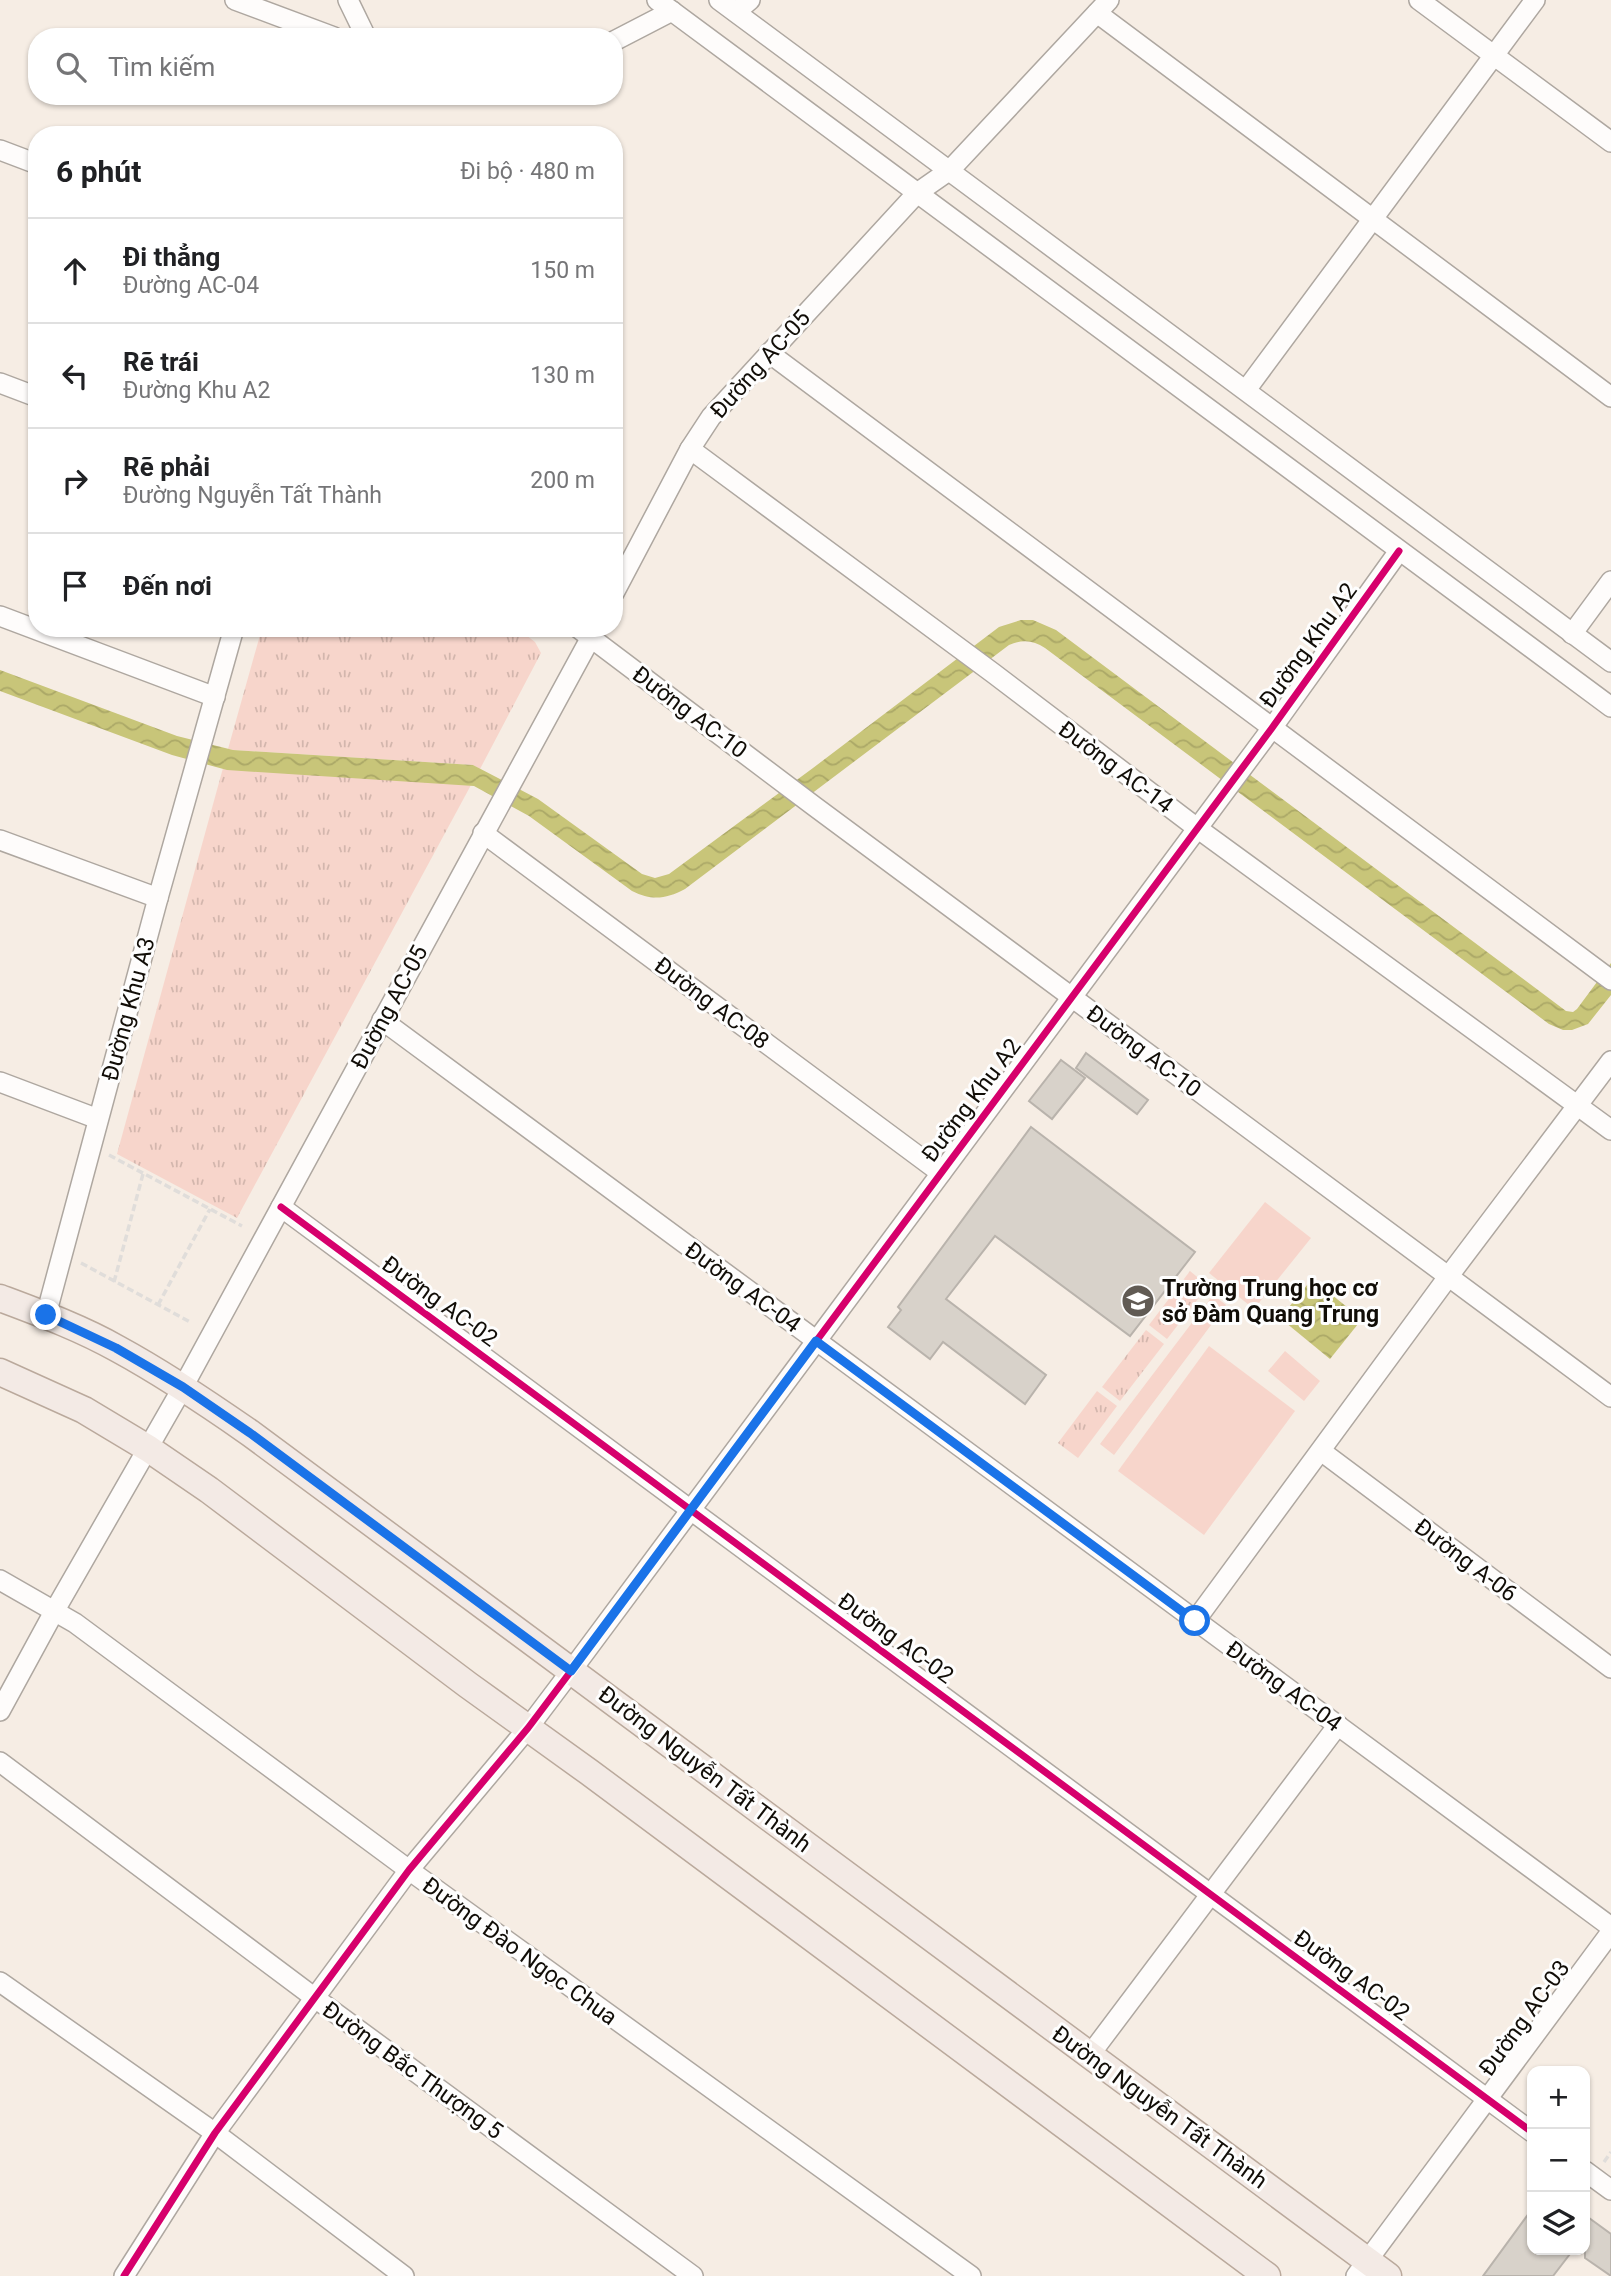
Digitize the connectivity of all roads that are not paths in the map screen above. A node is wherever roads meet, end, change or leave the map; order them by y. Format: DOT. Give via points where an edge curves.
graph roads {
  1 [pos="235,0"];
  2 [pos="348,0"];
  3 [pos="719,0"];
  4 [pos="1419,0"];
  5 [pos="1535,0"];
  6 [pos="664,6"];
  7 [pos="743,6"];
  8 [pos="1103,7"];
  9 [pos="310,28"];
  10 [pos="362,28"];
  11 [pos="623,35"];
  12 [pos="1494,55"];
  13 [pos="1611,142"];
  14 [pos="0,150"];
  15 [pos="28,161"];
  16 [pos="950,170"];
  17 [pos="917,193"];
  18 [pos="1373,219"];
  19 [pos="769,353"];
  20 [pos="0,383"];
  21 [pos="1246,390"];
  22 [pos="28,394"];
  23 [pos="1611,397"];
  24 [pos="690,449"];
  25 [pos="1399,551"];
  26 [pos="623,576"];
  27 [pos="1611,581"];
  28 [pos="0,617"];
  29 [pos="28,627"];
  30 [pos="1572,634"];
  31 [pos="54,637"];
  32 [pos="231,637"];
  33 [pos="585,637"];
  34 [pos="596,637"];
  35 [pos="1611,662"];
  36 [pos="215,696"];
  37 [pos="1611,707"];
  38 [pos="1272,728"];
  39 [pos="1196,828"];
  40 [pos="483,834"];
  41 [pos="0,840"];
  42 [pos="158,898"];
  43 [pos="1603,974"];
  44 [pos="1071,997"];
  45 [pos="382,1020"];
  46 [pos="1611,1061"];
  47 [pos="0,1082"];
  48 [pos="1578,1106"];
  49 [pos="98,1119"];
  50 [pos="1611,1130"];
  51 [pos="941,1173"];
  52 [pos="281,1207"];
  53 [pos="1448,1277"];
  54 [pos="0,1298"];
  55 [pos="46,1315"];
  56 [pos="816,1341"];
  57 [pos="0,1372"];
  58 [pos="183,1387"];
  59 [pos="1611,1397"];
  60 [pos="149,1449"];
  61 [pos="1321,1451"];
  62 [pos="691,1510"];
  63 [pos="0,1580"];
  64 [pos="55,1610"];
  65 [pos="1195,1621"];
  66 [pos="1611,1668"];
  67 [pos="571,1671"];
  68 [pos="0,1712"];
  69 [pos="1338,1726"];
  70 [pos="528,1728"];
  71 [pos="0,1762"];
  72 [pos="408,1870"];
  73 [pos="1210,1895"];
  74 [pos="1611,1930"];
  75 [pos="0,1982"];
  76 [pos="315,1998"];
  77 [pos="1090,2056"];
  78 [pos="1488,2099"];
  79 [pos="1528,2129"];
  80 [pos="215,2133"];
  81 [pos="1590,2175"];
  82 [pos="1611,2190"];
  83 [pos="1371,2271"];
  84 [pos="124,2276"];
  85 [pos="404,2276"];
  86 [pos="693,2276"];
  87 [pos="971,2276"];
  88 [pos="1267,2276"];
  1 -- 9 [label="street"];
  2 -- 10 [label="street"];
  3 -- 7 [label="street"];
  4 -- 12 [label="street"];
  5 -- 12 [label="street"];
  6 -- 11 [label="street"];
  6 -- 17 [label="street"];
  7 -- 16 [label="street"];
  8 -- 16 [label="street, Đường AC-05"];
  8 -- 18 [label="street"];
  12 -- 13 [label="street"];
  12 -- 18 [label="street"];
  14 -- 15 [label="street"];
  16 -- 17 [label="street, Đường AC-05"];
  16 -- 21 [label="street"];
  17 -- 19 [label="street, Đường AC-05"];
  17 -- 25 [label="street"];
  18 -- 21 [label="street"];
  18 -- 23 [label="street"];
  19 -- 24 [label="street, Đường AC-05" via="711,417"];
  19 -- 38 [label="street"];
  20 -- 22 [label="street"];
  21 -- 30 [label="street"];
  24 -- 26 [label="street, Đường AC-05"];
  24 -- 39 [label="street, Đường AC-14"];
  25 -- 37 [label="street"];
  25 -- 38 [label="street, Đường Khu A2"];
  27 -- 30 [label="street"];
  28 -- 29 [label="street"];
  30 -- 35 [label="street"];
  31 -- 36 [label="street"];
  32 -- 36 [label="street, Đường Khu A3"];
  33 -- 40 [label="street, Đường AC-05"];
  34 -- 44 [label="street, Đường AC-10"];
  36 -- 42 [label="street, Đường Khu A3"];
  38 -- 39 [label="street, Đường Khu A2"];
  38 -- 43 [label="street"];
  39 -- 44 [label="street, Đường Khu A2"];
  39 -- 48 [label="street, Đường AC-14"];
  40 -- 45 [label="street, Đường AC-05"];
  40 -- 51 [label="street, Đường AC-08"];
  41 -- 42 [label="street"];
  42 -- 49 [label="street, Đường Khu A3"];
  44 -- 51 [label="street, Đường Khu A2"];
  44 -- 53 [label="street, Đường AC-10"];
  45 -- 52 [label="street, Đường AC-05"];
  45 -- 56 [label="street, Đường AC-04"];
  46 -- 48 [label="street"];
  47 -- 49 [label="street"];
  48 -- 50 [label="street, Đường AC-14"];
  48 -- 53 [label="street"];
  49 -- 55 [label="street, Đường Khu A3"];
  51 -- 56 [label="street, Đường Khu A2"];
  52 -- 58 [label="street, Đường AC-05"];
  52 -- 62 [label="street, Đường AC-02"];
  53 -- 59 [label="street, Đường AC-10"];
  53 -- 61 [label="street"];
  54 -- 55 [label="main road, Đường Nguyễn Tất Thành"];
  55 -- 58 [label="main road, Đường Nguyễn Tất Thành"];
  56 -- 62 [label="street, Đường Khu A2"];
  56 -- 65 [label="street, Đường AC-04"];
  57 -- 60 [label="main road" via="84,1410"];
  58 -- 60 [label="street, Đường AC-05"];
  58 -- 67 [label="main road, Đường Nguyễn Tất Thành"];
  60 -- 64 [label="street, Đường AC-05"];
  60 -- 70 [label="main road"];
  61 -- 65 [label="street"];
  61 -- 66 [label="street, Đường A-06"];
  62 -- 67 [label="street, Đường Khu A2"];
  62 -- 73 [label="street, Đường AC-02"];
  63 -- 64 [label="street, Đường Đào Ngọc Chua"];
  64 -- 68 [label="street, Đường AC-05"];
  64 -- 72 [label="street, Đường Đào Ngọc Chua"];
  65 -- 69 [label="street, Đường AC-04"];
  67 -- 70 [label="street, Đường Khu A2"];
  67 -- 77 [label="main road, Đường Nguyễn Tất Thành"];
  69 -- 73 [label="street"];
  69 -- 74 [label="street, Đường AC-04"];
  70 -- 72 [label="street, Đường Khu A2"];
  70 -- 88 [label="main road"];
  71 -- 76 [label="street, Đường Bắc Thượng 5"];
  72 -- 76 [label="street, Đường Khu A2"];
  72 -- 87 [label="street, Đường Đào Ngọc Chua"];
  73 -- 77 [label="street"];
  73 -- 78 [label="street, Đường AC-02"];
  74 -- 78 [label="street, Đường AC-03"];
  75 -- 80 [label="street"];
  76 -- 80 [label="street, Đường Khu A2"];
  76 -- 86 [label="street, Đường Bắc Thượng 5"];
  77 -- 83 [label="main road, Đường Nguyễn Tất Thành"];
  78 -- 79 [label="street, Đường AC-02"];
  78 -- 83 [label="street, Đường AC-03"];
  80 -- 84 [label="street, Đường Khu A2"];
  80 -- 85 [label="street"];
  81 -- 82 [label="street"];
}
